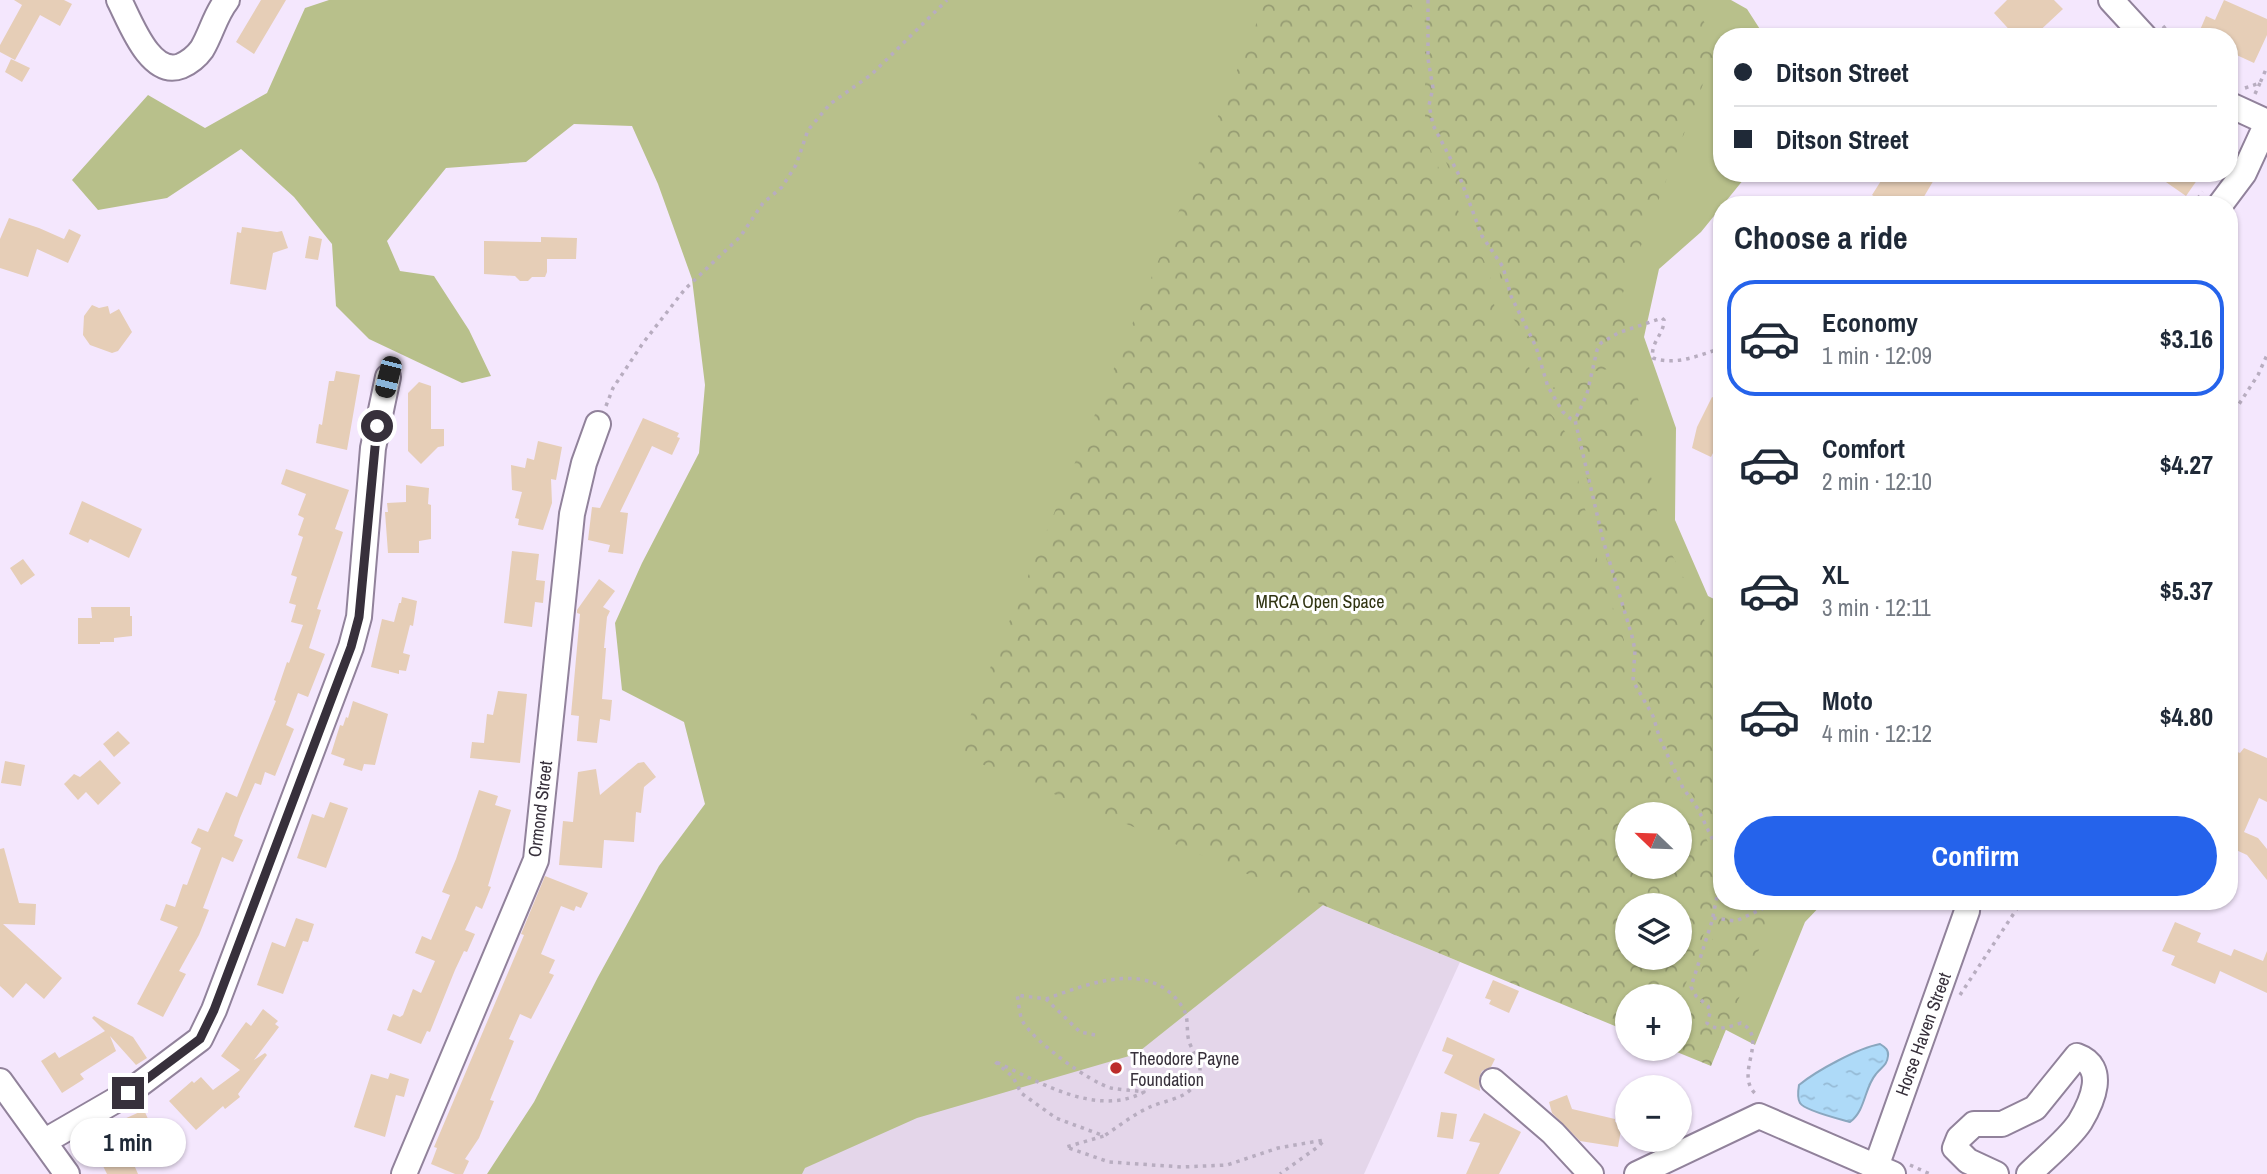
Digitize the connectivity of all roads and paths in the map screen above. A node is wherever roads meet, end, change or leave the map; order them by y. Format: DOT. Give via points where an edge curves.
graph roads {
  1 [pos="119,0"];
  2 [pos="228,0"];
  3 [pos="947,0"];
  4 [pos="1428,0"];
  5 [pos="2111,0"];
  6 [pos="2137,28"];
  7 [pos="2267,67"];
  8 [pos="2238,92"];
  9 [pos="2238,100"];
  10 [pos="2267,122"];
  11 [pos="2238,181"];
  12 [pos="1713,351"];
  13 [pos="2267,355"];
  14 [pos="388,377"];
  15 [pos="2238,406"];
  16 [pos="1575,420"];
  17 [pos="598,424"];
  18 [pos="1713,840"];
  19 [pos="1715,910"];
  20 [pos="1760,910"];
  21 [pos="1966,910"];
  22 [pos="2016,910"];
  23 [pos="1713,918"];
  24 [pos="1046,999"];
  25 [pos="1956,1003"];
  26 [pos="1095,1035"];
  27 [pos="0,1081"];
  28 [pos="1493,1081"];
  29 [pos="1761,1107"];
  30 [pos="1104,1136"];
  31 [pos="45,1141"];
  32 [pos="1885,1170"];
  33 [pos="67,1174"];
  34 [pos="404,1174"];
  35 [pos="1280,1174"];
  36 [pos="1591,1174"];
  37 [pos="1637,1174"];
  38 [pos="1996,1174"];
  39 [pos="2029,1174"];
  1 -- 2 [label="street" via="141,43 164,67 190,62"];
  3 -- 17 [label="path" via="873,74 819,117 782,187 763,203 740,237 685,289 643,343 613,388"];
  4 -- 16 [label="path" via="1433,125 1459,175 1482,236 1503,267 1548,387 1563,412"];
  5 -- 6 [label="street"];
  7 -- 8 [label="path" via="2260,83"];
  9 -- 10 [label="street"];
  10 -- 11 [label="street"];
  12 -- 16 [label="path" via="1686,360 1654,358 1652,347 1663,330 1662,318 1618,333 1597,350 1587,394"];
  13 -- 15 [label="path"];
  14 -- 31 [label="street" via="373,449 354,637 214,1010 200,1039 128,1093"];
  16 -- 18 [label="path" via="1603,540 1632,636 1633,681 1683,788"];
  17 -- 34 [label="street, Ormond Street" via="572,514 536,860"];
  19 -- 23 [label="path"];
  20 -- 23 [label="path" via="1736,921"];
  21 -- 32 [label="street, Horse Haven Street"];
  22 -- 25 [label="path"];
  23 -- 29 [label="path" via="1691,987 1709,1006 1710,1027 1741,1023 1750,1028 1748,1079"];
  24 -- 26 [label="path" via="1080,1032"];
  24 -- 30 [label="path" via="1129,977 1158,982 1182,1007 1201,1075 1191,1090 1149,1107"];
  24 -- 30 [label="path" via="1017,995 1023,1021 1044,1044 1093,1080 1144,1091 1133,1098 1098,1102 1060,1091 994,1061 1013,1077 1021,1093 1056,1118"];
  27 -- 31 [label="street"];
  28 -- 36 [label="street" via="1553,1133"];
  29 -- 32 [label="street"];
  29 -- 37 [label="street"];
  30 -- 35 [label="path" via="1066,1147 1109,1162 1182,1167 1227,1165 1278,1148 1324,1140"];
  31 -- 33 [label="street"];
  38 -- 39 [label="street" via="1968,1161 1955,1148 1959,1138 1974,1124 2002,1124 2035,1108 2077,1056 2082,1057 2094,1068 2096,1086 2079,1123"];
}
